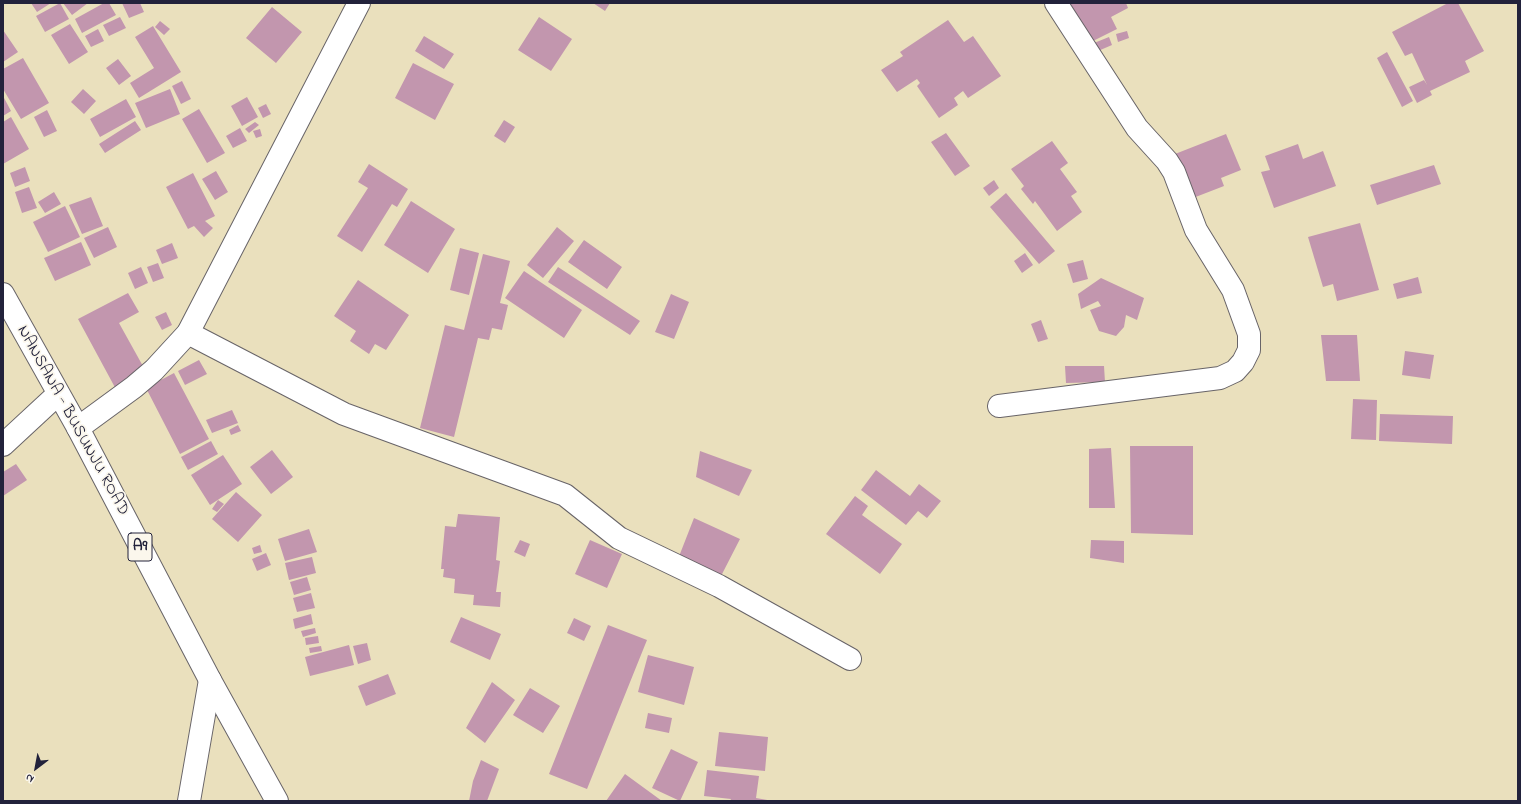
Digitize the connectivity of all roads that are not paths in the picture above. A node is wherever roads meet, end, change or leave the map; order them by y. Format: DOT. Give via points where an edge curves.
graph roads {
  1 [pos="359,3"];
  2 [pos="1056,3"];
  3 [pos="3,294"];
  4 [pos="188,333"];
  5 [pos="58,394"];
  6 [pos="999,406"];
  7 [pos="78,428"];
  8 [pos="3,445"];
  9 [pos="850,659"];
  10 [pos="210,680"];
  11 [pos="190,801"];
  12 [pos="277,801"];
  1 -- 4 [label="street"];
  2 -- 6 [label="street" via="1137,128 1174,172 1196,230 1233,290 1248,334 1249,350 1235,371 1220,378"];
  3 -- 5 [label="street, NANSANA - BUSUNJU ROAD / A9"];
  4 -- 7 [label="street" via="134,387"];
  4 -- 9 [label="street" via="344,414 565,494 619,538 719,586"];
  5 -- 7 [label="street, NANSANA - BUSUNJU ROAD / A9"];
  5 -- 8 [label="street"];
  7 -- 10 [label="street, NANSANA - BUSUNJU ROAD / A9"];
  10 -- 11 [label="street"];
  10 -- 12 [label="street, NANSANA - BUSUNJU ROAD / A9"];
}
